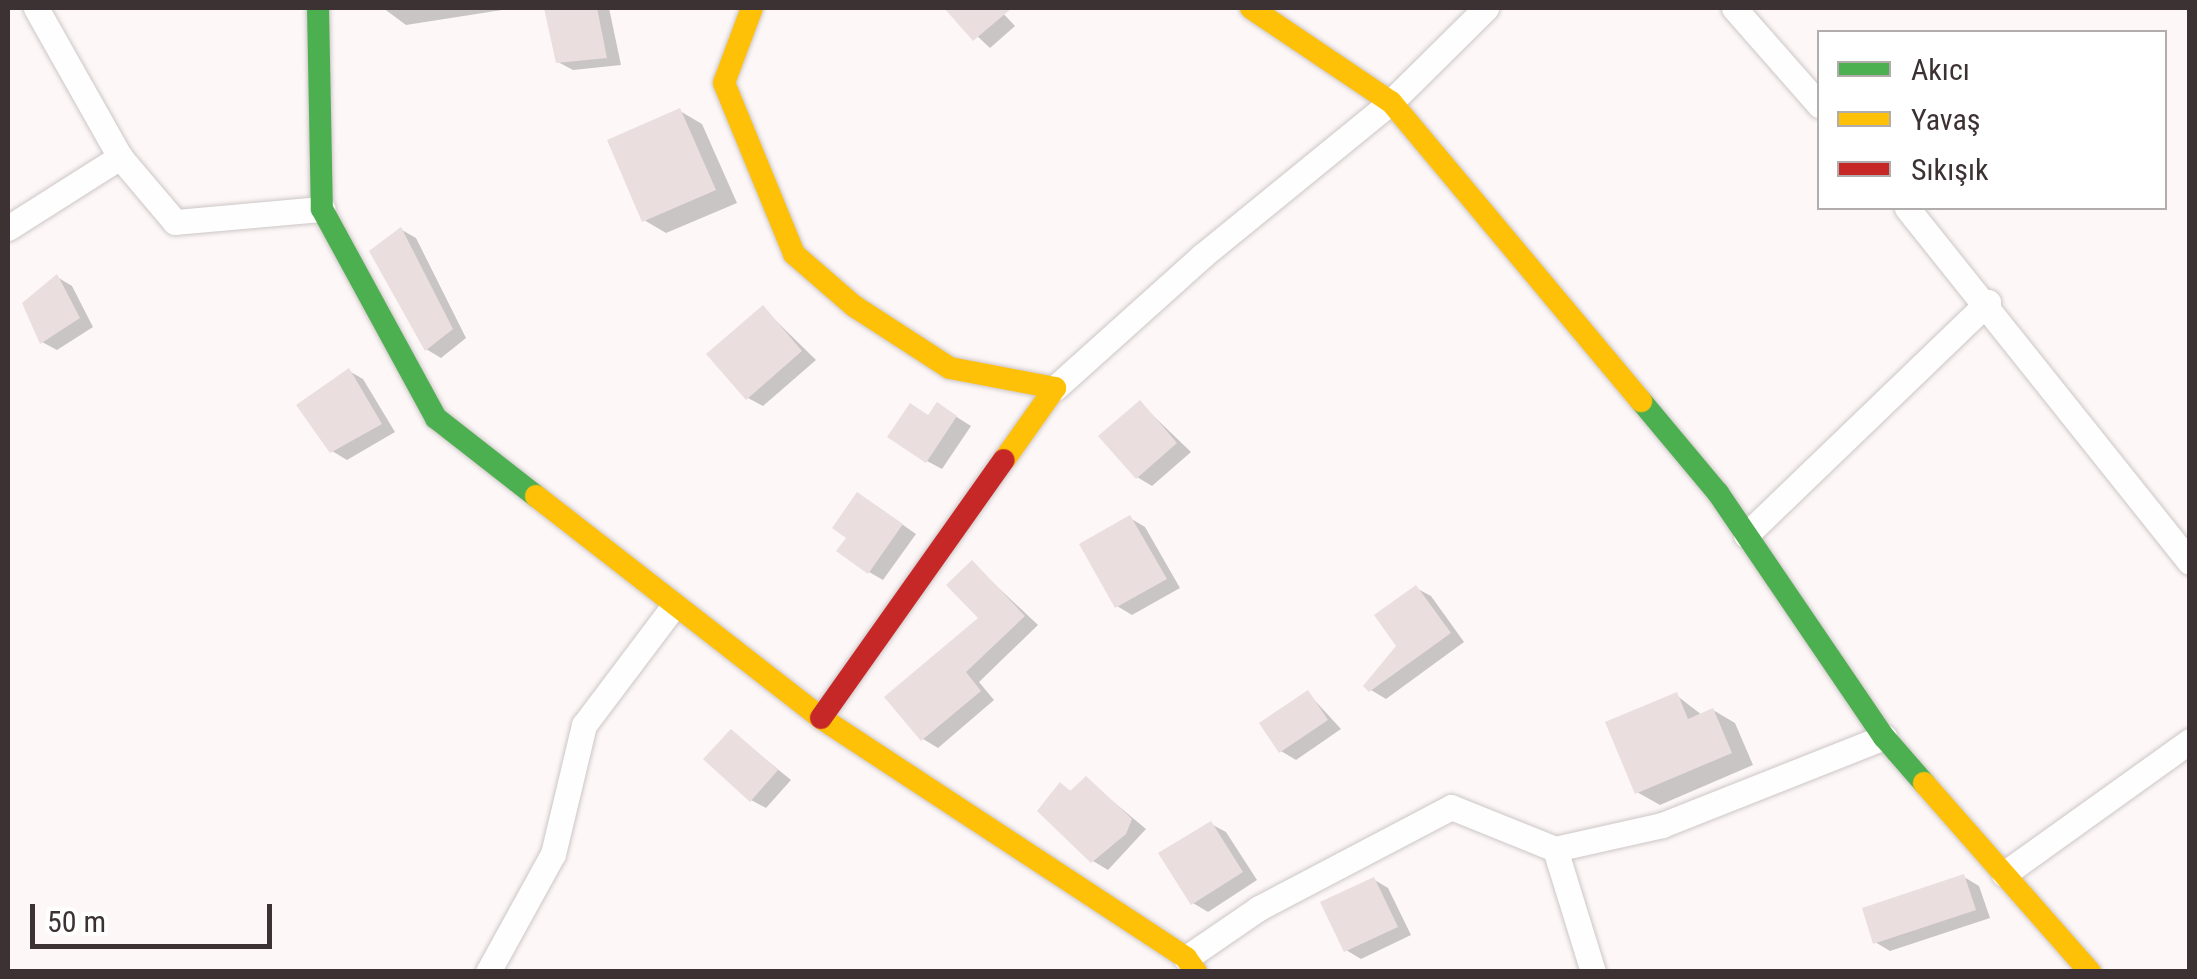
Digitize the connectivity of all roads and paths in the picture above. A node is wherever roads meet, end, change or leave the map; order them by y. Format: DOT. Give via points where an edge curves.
graph roads {
  1 [pos="36,8"];
  2 [pos="318,8"];
  3 [pos="752,8"];
  4 [pos="1251,8"];
  5 [pos="1486,8"];
  6 [pos="1734,8"];
  7 [pos="1391,102"];
  8 [pos="1817,103"];
  9 [pos="120,156"];
  10 [pos="322,209"];
  11 [pos="1910,210"];
  12 [pos="8,228"];
  13 [pos="1988,302"];
  14 [pos="1055,388"];
  15 [pos="1746,534"];
  16 [pos="2190,562"];
  17 [pos="673,607"];
  18 [pos="821,718"];
  19 [pos="1884,736"];
  20 [pos="2190,741"];
  21 [pos="1555,849"];
  22 [pos="2004,874"];
  23 [pos="1191,964"];
  24 [pos="488,972"];
  25 [pos="1593,972"];
  26 [pos="2090,972"];
  1 -- 9 [label="street"];
  2 -- 10 [label="street"];
  3 -- 14 [label="street" via="724,83 794,254 854,306 950,368"];
  4 -- 7 [label="street"];
  5 -- 7 [label="street"];
  6 -- 8 [label="street"];
  7 -- 14 [label="street" via="1202,256"];
  7 -- 15 [label="street"];
  9 -- 10 [label="street" via="175,222"];
  9 -- 12 [label="street"];
  10 -- 17 [label="street" via="436,418"];
  11 -- 13 [label="street"];
  13 -- 15 [label="street"];
  13 -- 16 [label="street"];
  14 -- 18 [label="street"];
  15 -- 19 [label="street"];
  17 -- 18 [label="street"];
  17 -- 24 [label="street" via="584,725 553,854"];
  18 -- 23 [label="street"];
  19 -- 21 [label="street" via="1662,825"];
  19 -- 22 [label="street"];
  20 -- 22 [label="street"];
  21 -- 23 [label="street" via="1451,806 1260,908"];
  21 -- 25 [label="street"];
  22 -- 26 [label="street"];
}
